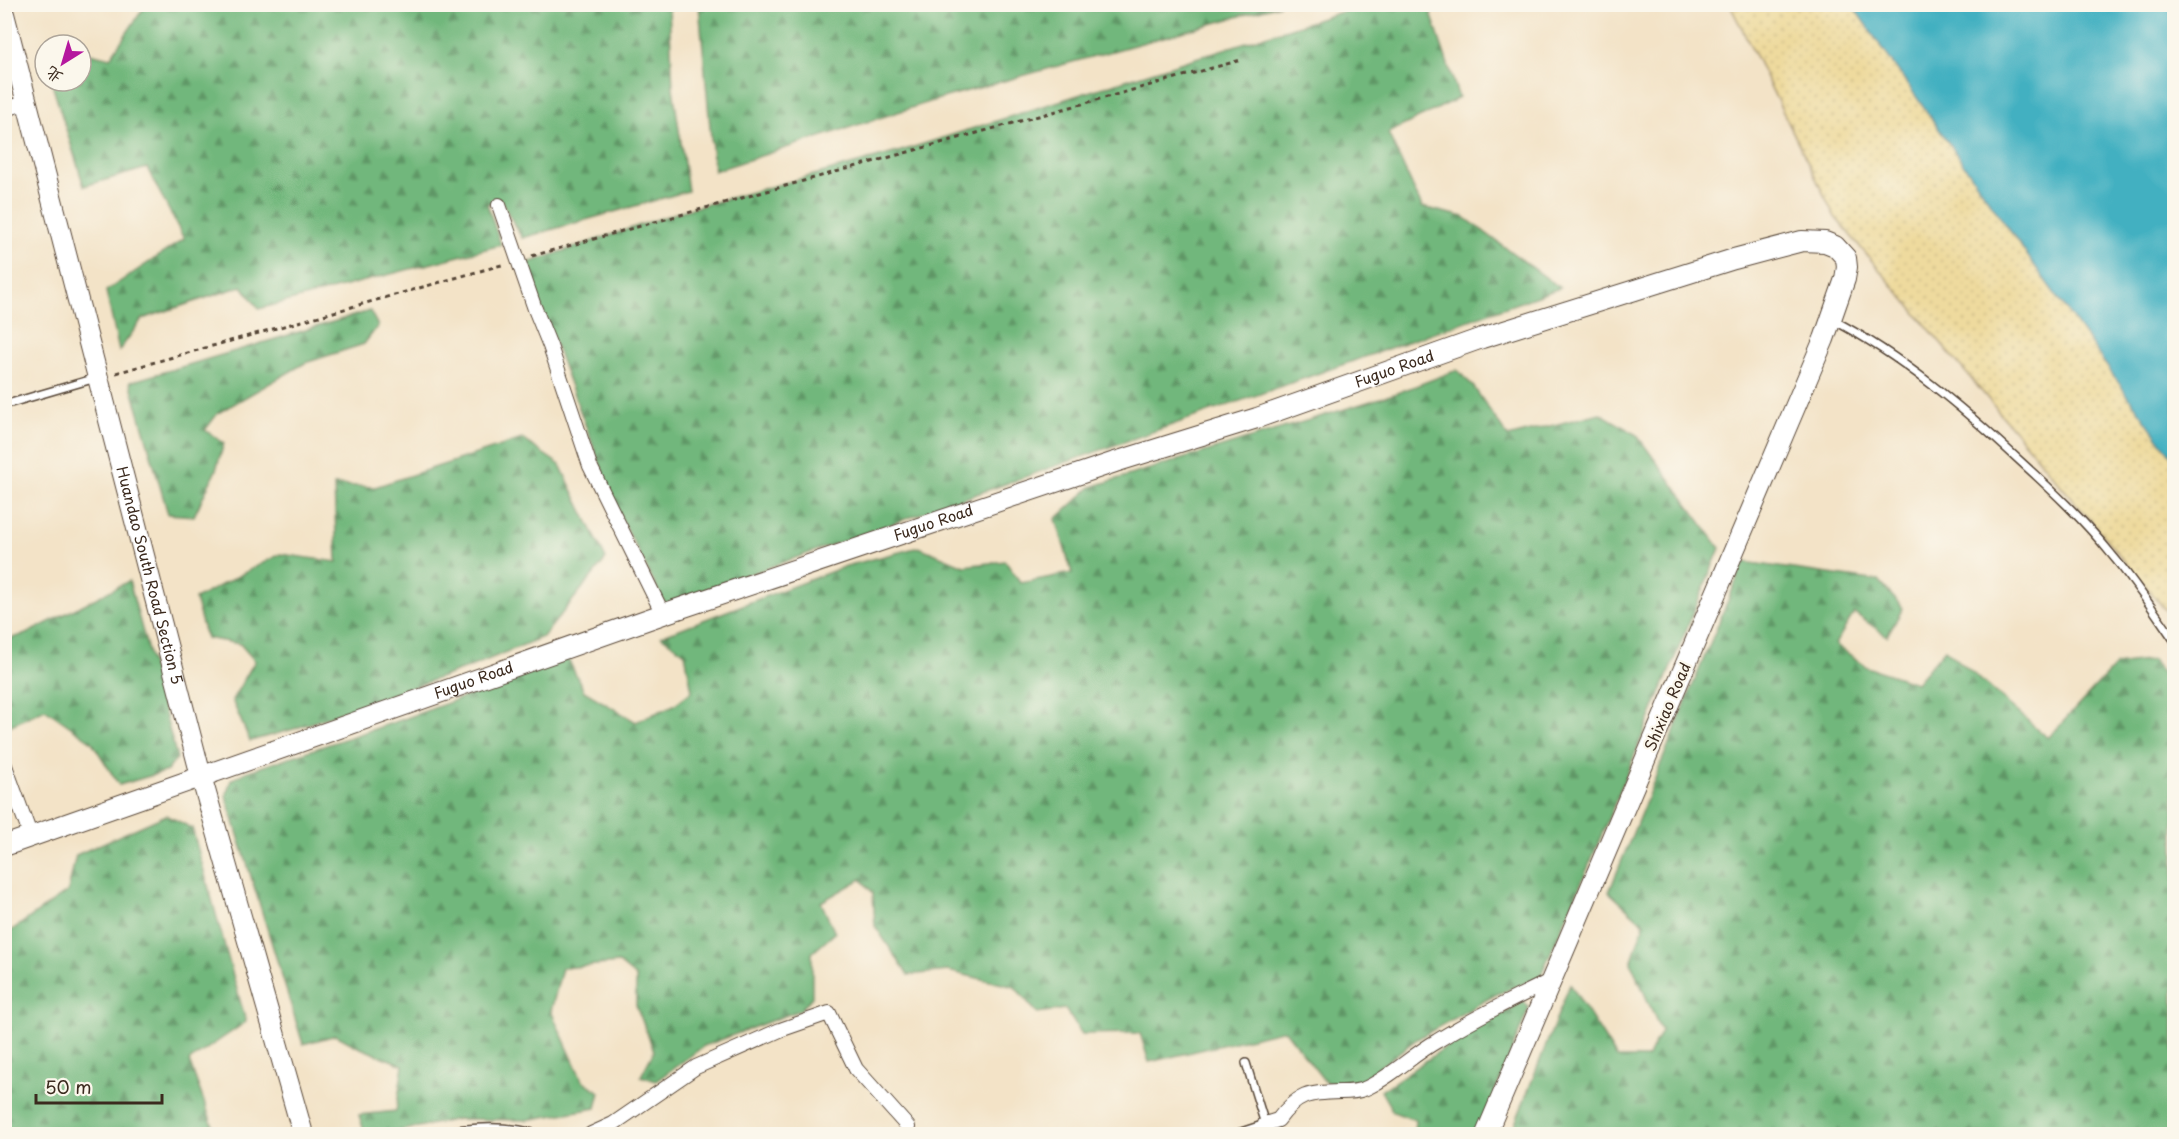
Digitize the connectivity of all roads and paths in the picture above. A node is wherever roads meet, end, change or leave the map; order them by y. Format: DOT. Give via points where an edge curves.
graph roads {
  1 [pos="4,14"];
  2 [pos="1241,60"];
  3 [pos="27,102"];
  4 [pos="4,110"];
  5 [pos="499,205"];
  6 [pos="518,260"];
  7 [pos="1845,279"];
  8 [pos="1831,319"];
  9 [pos="98,378"];
  10 [pos="4,405"];
  11 [pos="663,614"];
  12 [pos="2175,640"];
  13 [pos="4,763"];
  14 [pos="201,776"];
  15 [pos="31,837"];
  16 [pos="4,846"];
  17 [pos="1552,980"];
  18 [pos="1246,1063"];
  19 [pos="1266,1129"];
  20 [pos="303,1134"];
  21 [pos="434,1134"];
  22 [pos="537,1134"];
  23 [pos="591,1134"];
  24 [pos="906,1134"];
  25 [pos="1235,1134"];
  26 [pos="1486,1134"];
  1 -- 3 [label="street, Huandao South Road Section 5"];
  2 -- 6 [label="path"];
  3 -- 4 [label="street"];
  3 -- 9 [label="street, Huandao South Road Section 5"];
  5 -- 6 [label="street"];
  6 -- 9 [label="path"];
  6 -- 11 [label="street" via="590,466"];
  7 -- 8 [label="street, Shixiao Road"];
  7 -- 11 [label="street, Fuguo Road" via="1846,258 1825,242 1802,242 1734,259 1482,338 1257,418"];
  8 -- 12 [label="lane" via="1878,345 1918,375 1983,427 2064,501 2113,556"];
  8 -- 17 [label="street, Shixiao Road"];
  9 -- 10 [label="lane"];
  9 -- 14 [label="street, Huandao South Road Section 5"];
  11 -- 14 [label="street, Fuguo Road"];
  13 -- 15 [label="street"];
  14 -- 15 [label="street, Fuguo Road"];
  14 -- 20 [label="street, Huandao South Road Section 5"];
  15 -- 16 [label="street, Fuguo Road"];
  17 -- 19 [label="street" via="1435,1042 1370,1086 1357,1092 1305,1095"];
  17 -- 26 [label="street, Shixiao Road"];
  18 -- 19 [label="lane"];
  19 -- 25 [label="lane"];
  21 -- 22 [label="lane" via="507,1128"];
  23 -- 24 [label="street" via="613,1124 696,1067 829,1013 856,1069 908,1127"];
}
